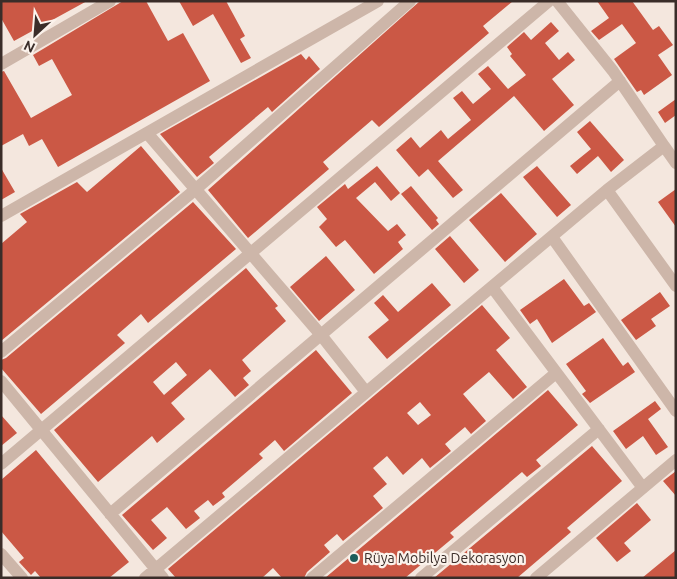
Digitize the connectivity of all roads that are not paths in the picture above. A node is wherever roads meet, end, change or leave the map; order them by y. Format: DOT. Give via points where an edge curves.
graph roads {
  1 [pos="110,1"];
  2 [pos="378,1"];
  3 [pos="410,1"];
  4 [pos="549,1"];
  5 [pos="557,1"];
  6 [pos="1,64"];
  7 [pos="620,81"];
  8 [pos="147,133"];
  9 [pos="664,146"];
  10 [pos="676,163"];
  11 [pos="196,189"];
  12 [pos="607,190"];
  13 [pos="1,216"];
  14 [pos="552,237"];
  15 [pos="251,252"];
  16 [pos="492,286"];
  17 [pos="676,286"];
  18 [pos="321,335"];
  19 [pos="1,352"];
  20 [pos="556,374"];
  21 [pos="1,381"];
  22 [pos="366,392"];
  23 [pos="676,410"];
  24 [pos="599,429"];
  25 [pos="42,430"];
  26 [pos="676,460"];
  27 [pos="1,464"];
  28 [pos="643,488"];
  29 [pos="110,514"];
  30 [pos="1,554"];
  31 [pos="159,574"];
  32 [pos="22,578"];
  33 [pos="145,578"];
  34 [pos="312,578"];
  35 [pos="421,578"];
  36 [pos="536,578"];
  1 -- 6 [label="street"];
  2 -- 8 [label="street"];
  3 -- 11 [label="street"];
  4 -- 15 [label="street"];
  5 -- 7 [label="street"];
  7 -- 9 [label="street"];
  7 -- 18 [label="street"];
  8 -- 11 [label="street"];
  8 -- 13 [label="street"];
  9 -- 10 [label="street"];
  9 -- 12 [label="street"];
  11 -- 15 [label="street"];
  11 -- 19 [label="street"];
  12 -- 14 [label="street"];
  12 -- 17 [label="street"];
  14 -- 16 [label="street"];
  14 -- 23 [label="street"];
  15 -- 18 [label="street"];
  15 -- 25 [label="street"];
  16 -- 20 [label="street"];
  16 -- 22 [label="street"];
  18 -- 22 [label="street"];
  18 -- 29 [label="street"];
  20 -- 24 [label="street"];
  20 -- 34 [label="street"];
  21 -- 25 [label="street"];
  22 -- 31 [label="street"];
  24 -- 28 [label="street"];
  24 -- 35 [label="street"];
  25 -- 27 [label="street"];
  25 -- 29 [label="street"];
  26 -- 28 [label="street"];
  28 -- 36 [label="street"];
  29 -- 31 [label="street"];
  30 -- 32 [label="street"];
  31 -- 33 [label="street"];
}
